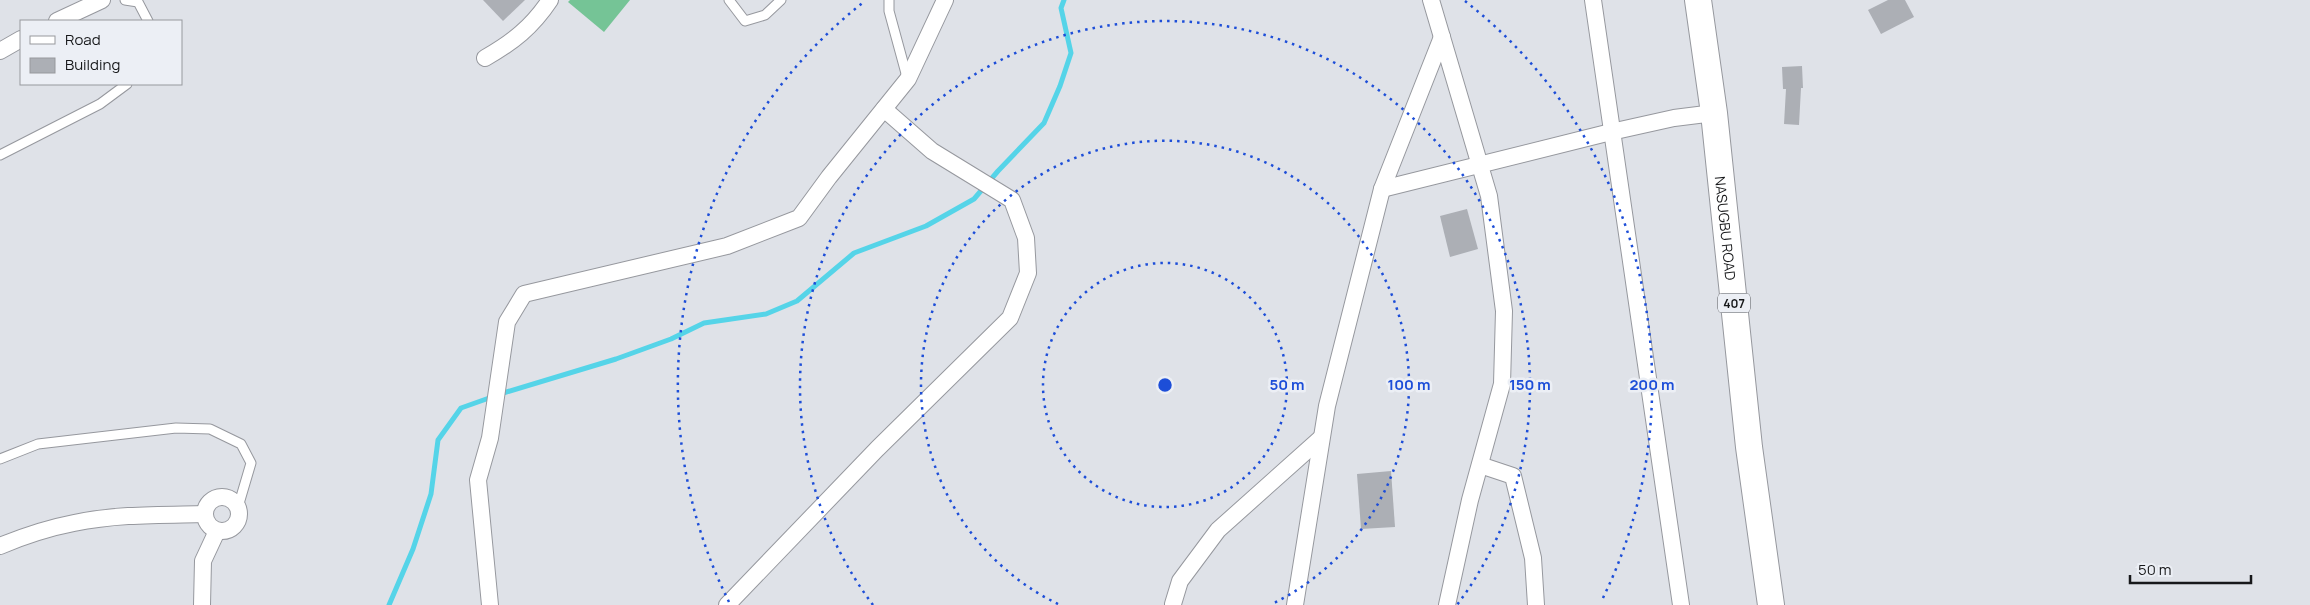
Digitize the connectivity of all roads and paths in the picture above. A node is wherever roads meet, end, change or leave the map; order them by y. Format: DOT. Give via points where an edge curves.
graph roads {
  1 [pos="102,0"];
  2 [pos="125,0"];
  3 [pos="550,0"];
  4 [pos="729,0"];
  5 [pos="781,0"];
  6 [pos="889,0"];
  7 [pos="945,0"];
  8 [pos="1431,0"];
  9 [pos="1593,0"];
  10 [pos="1698,0"];
  11 [pos="59,20"];
  12 [pos="147,20"];
  13 [pos="1442,37"];
  14 [pos="20,40"];
  15 [pos="0,51"];
  16 [pos="485,58"];
  17 [pos="908,79"];
  18 [pos="125,85"];
  19 [pos="884,108"];
  20 [pos="1714,113"];
  21 [pos="1611,132"];
  22 [pos="0,155"];
  23 [pos="1479,164"];
  24 [pos="1382,189"];
  25 [pos="1321,438"];
  26 [pos="0,459"];
  27 [pos="1480,465"];
  28 [pos="238,507"];
  29 [pos="205,514"];
  30 [pos="217,531"];
  31 [pos="0,546"];
  32 [pos="202,605"];
  33 [pos="490,605"];
  34 [pos="727,605"];
  35 [pos="1175,605"];
  36 [pos="1295,605"];
  37 [pos="1447,605"];
  38 [pos="1536,605"];
  39 [pos="1681,605"];
  40 [pos="1771,605"];
  1 -- 11 [label="street"];
  2 -- 12 [label="lane" via="138,2"];
  3 -- 16 [label="street" via="539,17 512,43"];
  4 -- 5 [label="lane" via="745,20 765,15"];
  6 -- 17 [label="lane" via="888,11"];
  7 -- 17 [label="street"];
  8 -- 13 [label="street"];
  9 -- 21 [label="street"];
  10 -- 20 [label="main road, NASUGBU ROAD / 407"];
  13 -- 23 [label="street"];
  13 -- 24 [label="street"];
  14 -- 15 [label="street"];
  17 -- 19 [label="street"];
  18 -- 22 [label="lane" via="100,104"];
  19 -- 33 [label="street" via="799,218 727,246 524,294 507,322 490,438 478,480"];
  19 -- 34 [label="street" via="932,151 1012,200 1026,238 1028,273 1010,318 877,449"];
  20 -- 21 [label="street"];
  20 -- 40 [label="main road, NASUGBU ROAD / 407" via="1749,447"];
  21 -- 23 [label="street"];
  21 -- 39 [label="street"];
  23 -- 24 [label="street"];
  23 -- 27 [label="street" via="1489,196 1504,311 1502,384"];
  24 -- 25 [label="street"];
  25 -- 35 [label="street" via="1218,530 1180,581"];
  25 -- 36 [label="street"];
  26 -- 28 [label="lane" via="38,444 176,428 210,429 241,444 251,463"];
  27 -- 37 [label="street"];
  27 -- 38 [label="street" via="1513,476 1533,558"];
  28 -- 29 [label="street" via="229,499 217,498 210,502"];
  28 -- 30 [label="street" via="239,518 234,527"];
  29 -- 30 [label="street" via="207,523"];
  29 -- 31 [label="street" via="117,517 74,523 32,533"];
  30 -- 32 [label="street" via="203,561"];
}
